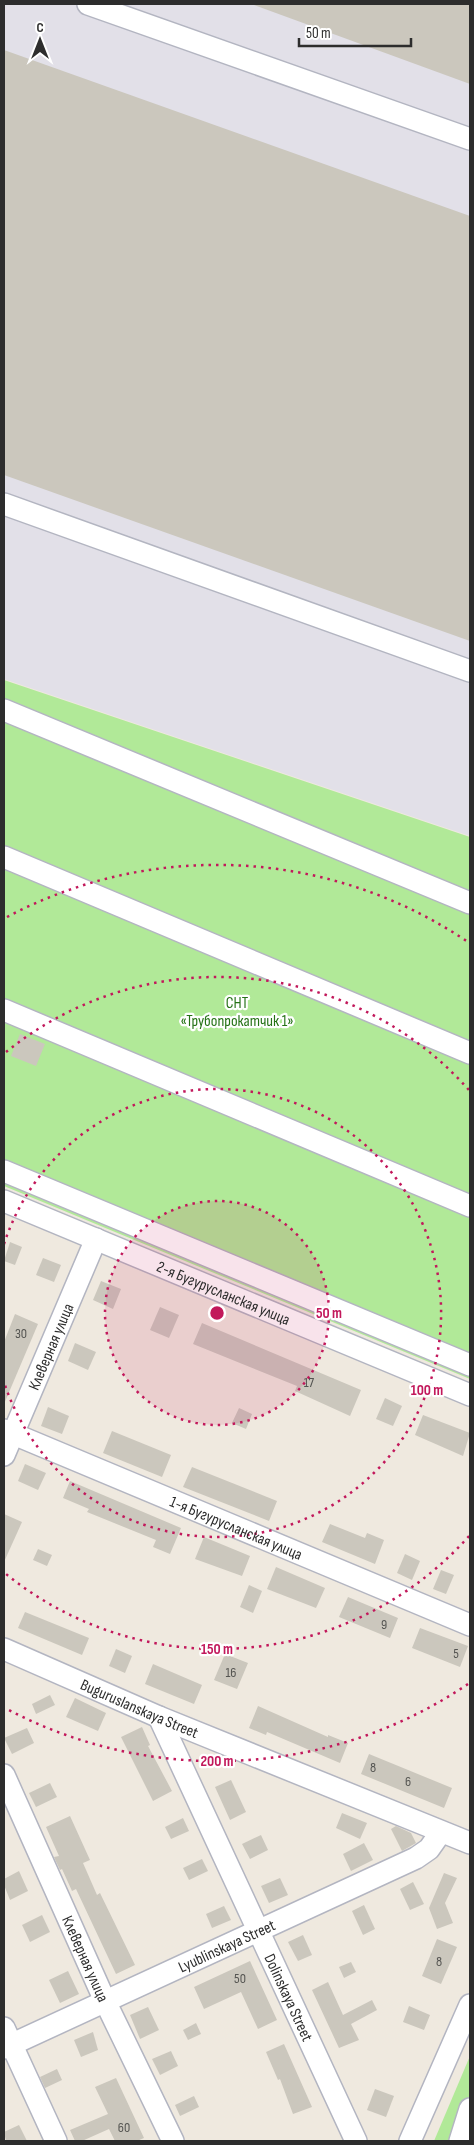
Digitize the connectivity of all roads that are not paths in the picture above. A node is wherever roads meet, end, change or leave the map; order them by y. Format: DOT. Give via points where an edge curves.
graph roads {
  1 [pos="88,4"];
  2 [pos="470,139"];
  3 [pos="4,504"];
  4 [pos="470,671"];
  5 [pos="4,710"];
  6 [pos="4,857"];
  7 [pos="470,903"];
  8 [pos="4,1010"];
  9 [pos="470,1053"];
  10 [pos="4,1171"];
  11 [pos="4,1201"];
  12 [pos="470,1206"];
  13 [pos="96,1239"];
  14 [pos="470,1365"];
  15 [pos="470,1395"];
  16 [pos="8,1432"];
  17 [pos="4,1455"];
  18 [pos="470,1625"];
  19 [pos="4,1649"];
  20 [pos="159,1717"];
  21 [pos="4,1775"];
  22 [pos="441,1832"];
  23 [pos="470,1843"];
  24 [pos="258,1930"];
  25 [pos="105,2001"];
  26 [pos="470,2004"];
  27 [pos="6,2040"];
  28 [pos="470,2109"];
  29 [pos="56,2141"];
  30 [pos="173,2141"];
  31 [pos="356,2141"];
  32 [pos="410,2141"];
  33 [pos="460,2141"];
  1 -- 2 [label="street"];
  3 -- 4 [label="street"];
  5 -- 7 [label="street"];
  6 -- 9 [label="street"];
  8 -- 12 [label="street"];
  10 -- 14 [label="street"];
  11 -- 13 [label="street, 2-я Бугурусланская улица"];
  13 -- 15 [label="street, 2-я Бугурусланская улица"];
  13 -- 16 [label="street, Клеверная улица"];
  16 -- 17 [label="street, Клеверная улица"];
  16 -- 18 [label="street, 1-я Бугурусланская улица"];
  19 -- 20 [label="street, Buguruslanskaya Street"];
  20 -- 22 [label="street, Buguruslanskaya Street"];
  20 -- 24 [label="street, Dolinskaya Street"];
  21 -- 25 [label="street, Клеверная улица"];
  22 -- 23 [label="street, Buguruslanskaya Street"];
  22 -- 24 [label="street, Lyublinskaya Street" via="429,1849 416,1858"];
  24 -- 25 [label="street, Lyublinskaya Street"];
  24 -- 31 [label="street, Dolinskaya Street"];
  25 -- 27 [label="street, Lyublinskaya Street"];
  25 -- 30 [label="street, Клеверная улица"];
  26 -- 32 [label="street"];
  27 -- 29 [label="street"];
  28 -- 33 [label="street"];
}
